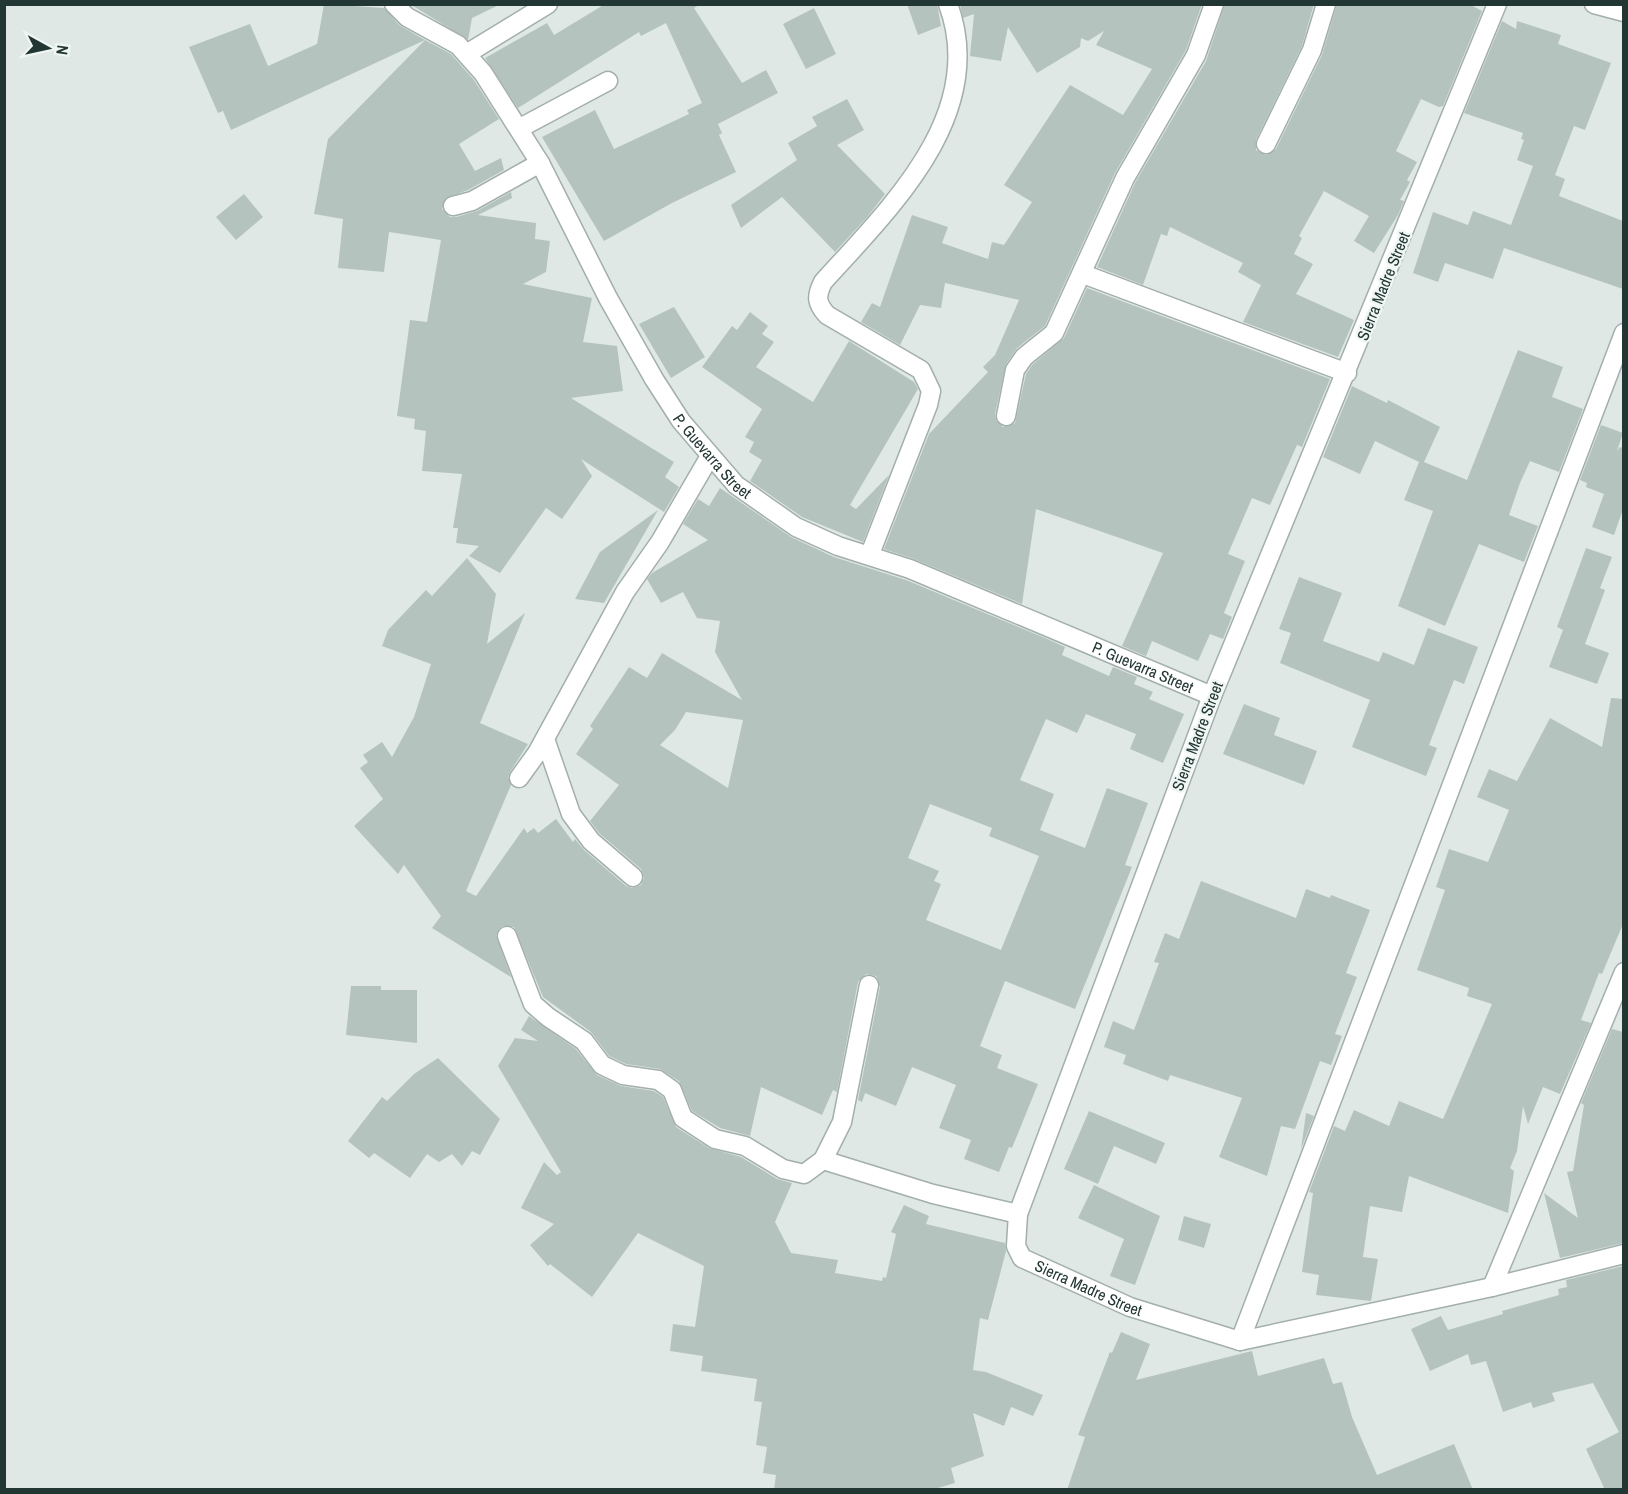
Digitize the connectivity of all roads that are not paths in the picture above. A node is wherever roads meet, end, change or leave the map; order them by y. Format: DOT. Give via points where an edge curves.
graph roads {
  1 [pos="548,4"];
  2 [pos="948,4"];
  3 [pos="1214,4"];
  4 [pos="1326,4"];
  5 [pos="1497,4"];
  6 [pos="1594,4"];
  7 [pos="394,5"];
  8 [pos="1623,12"];
  9 [pos="468,53"];
  10 [pos="608,81"];
  11 [pos="520,128"];
  12 [pos="1266,144"];
  13 [pos="540,163"];
  14 [pos="453,206"];
  15 [pos="1083,274"];
  16 [pos="1623,333"];
  17 [pos="1347,373"];
  18 [pos="1006,416"];
  19 [pos="710,456"];
  20 [pos="870,554"];
  21 [pos="1212,696"];
  22 [pos="544,739"];
  23 [pos="519,778"];
  24 [pos="633,877"];
  25 [pos="507,936"];
  26 [pos="1623,972"];
  27 [pos="869,985"];
  28 [pos="823,1160"];
  29 [pos="1018,1214"];
  30 [pos="1623,1254"];
  31 [pos="1492,1287"];
  32 [pos="1240,1341"];
  1 -- 9 [label="street"];
  2 -- 20 [label="street" via="958,43 956,78 946,117 932,146 891,206 823,282 817,295 819,306 827,315 921,370 931,391"];
  3 -- 15 [label="street" via="1196,55 1125,178"];
  4 -- 12 [label="street" via="1312,50"];
  5 -- 17 [label="street, Sierra Madre Street"];
  6 -- 8 [label="street"];
  7 -- 9 [label="street, P. Guevarra Street"];
  9 -- 11 [label="street, P. Guevarra Street"];
  10 -- 11 [label="street"];
  11 -- 13 [label="street, P. Guevarra Street"];
  13 -- 14 [label="street" via="472,201"];
  13 -- 19 [label="street, P. Guevarra Street" via="629,337 681,421"];
  15 -- 17 [label="street"];
  15 -- 18 [label="street" via="1054,333 1024,357 1015,370"];
  16 -- 32 [label="street"];
  17 -- 21 [label="street, Sierra Madre Street"];
  19 -- 20 [label="street, P. Guevarra Street" via="736,485 796,527 838,546"];
  19 -- 22 [label="street" via="660,542 625,592"];
  20 -- 21 [label="street, P. Guevarra Street"];
  21 -- 29 [label="street, Sierra Madre Street"];
  22 -- 23 [label="street"];
  22 -- 24 [label="street" via="571,814 591,841"];
  25 -- 28 [label="street" via="533,1004 584,1041 602,1065 623,1075 658,1080 672,1090 683,1118 715,1139 745,1146 783,1169 804,1174"];
  26 -- 31 [label="street"];
  27 -- 28 [label="street" via="842,1122"];
  28 -- 29 [label="street" via="933,1194"];
  29 -- 32 [label="street, Sierra Madre Street" via="1016,1246 1022,1258 1130,1307"];
  30 -- 31 [label="street"];
  31 -- 32 [label="street"];
}
